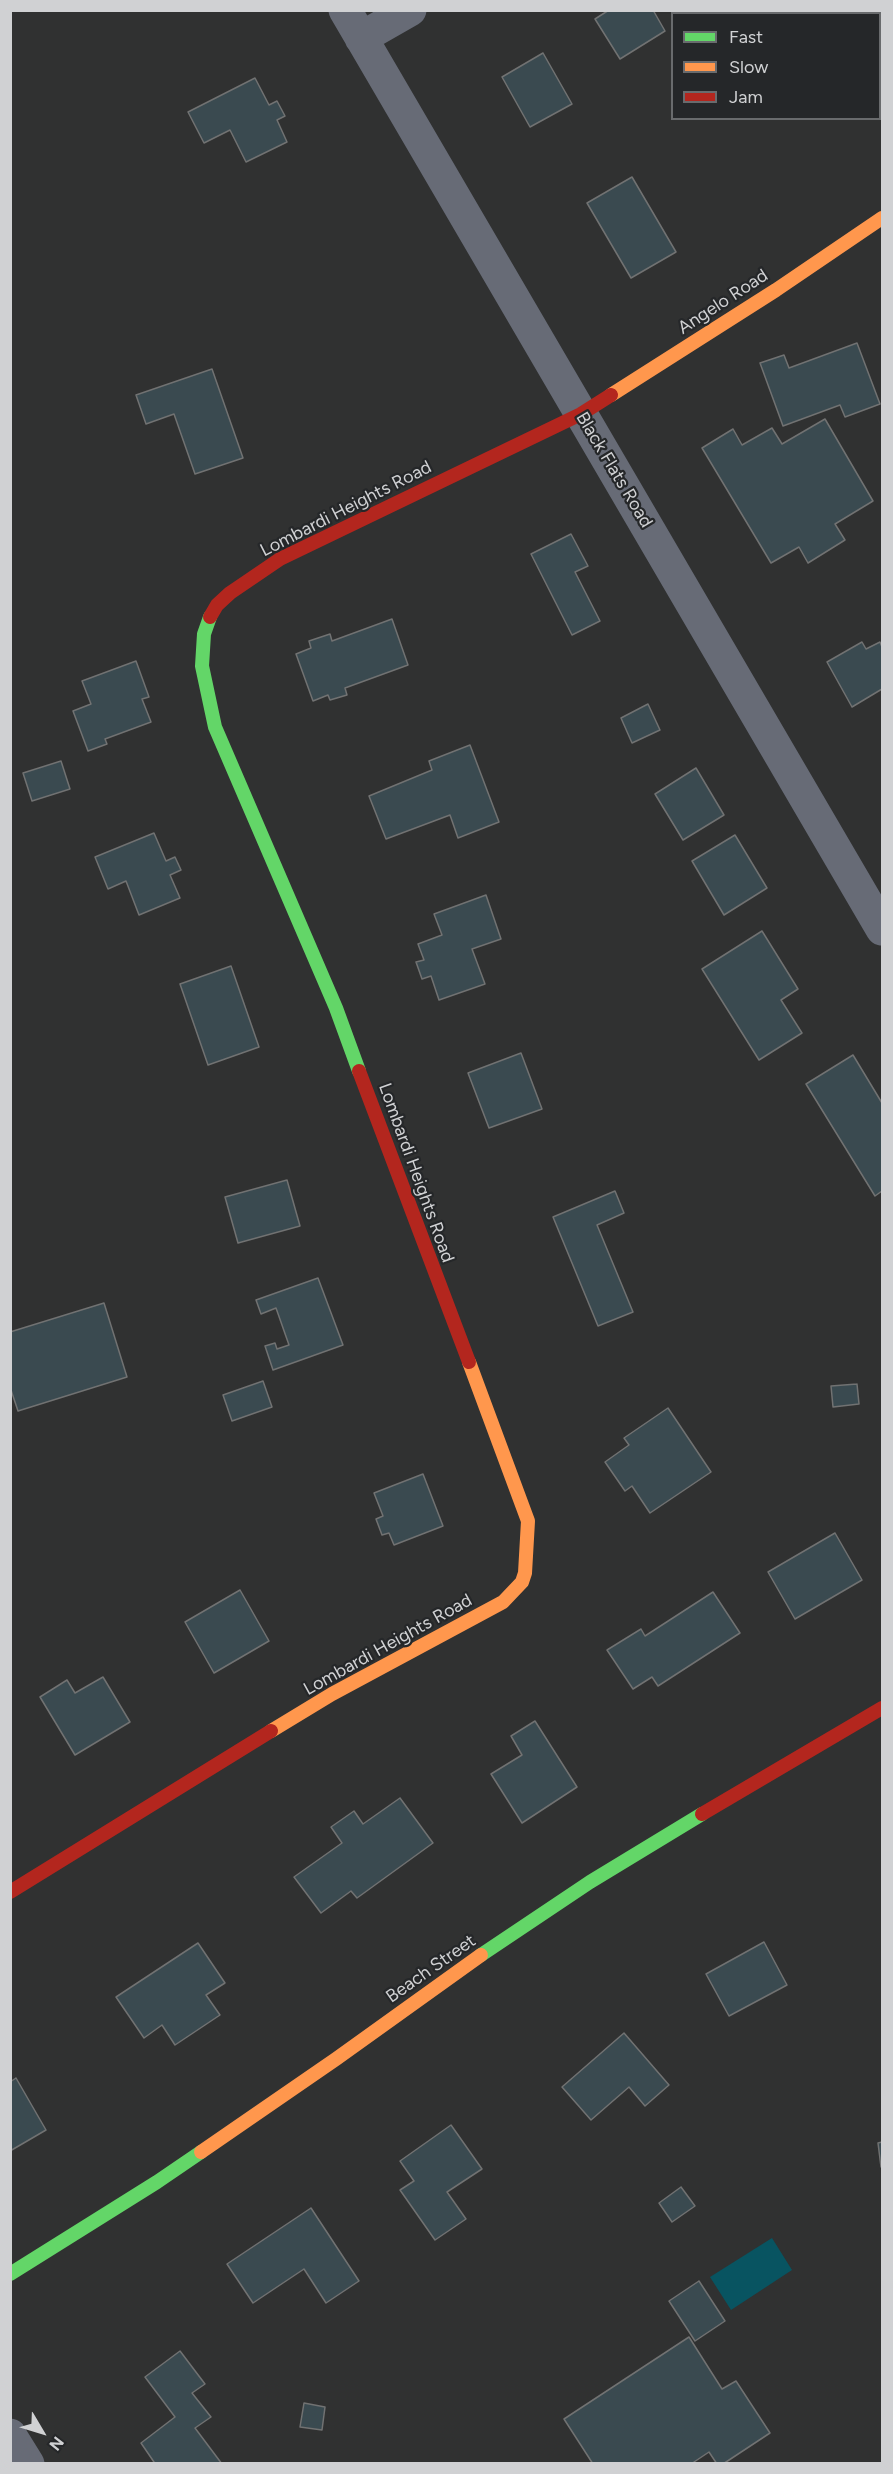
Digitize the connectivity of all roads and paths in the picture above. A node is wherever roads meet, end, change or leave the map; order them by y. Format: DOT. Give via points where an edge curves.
graph roads {
  1 [pos="410,10"];
  2 [pos="353,24"];
  3 [pos="882,218"];
  4 [pos="581,414"];
  5 [pos="882,929"];
  6 [pos="882,1708"];
  7 [pos="10,1893"];
  8 [pos="10,2274"];
  9 [pos="10,2435"];
  10 [pos="28,2463"];
  1 -- 2 [label="street"];
  2 -- 4 [label="street, Black Flats Road"];
  3 -- 4 [label="street, Angelo Road"];
  4 -- 5 [label="street, Black Flats Road"];
  4 -- 7 [label="street, Lombardi Heights Road" via="280,559 217,605 204,634 202,666 216,727 336,1008 528,1521 522,1582 511,1596 477,1618 332,1694"];
  6 -- 8 [label="street, Beach Street" via="590,1882 157,2182"];
  9 -- 10 [label="street"];
}
